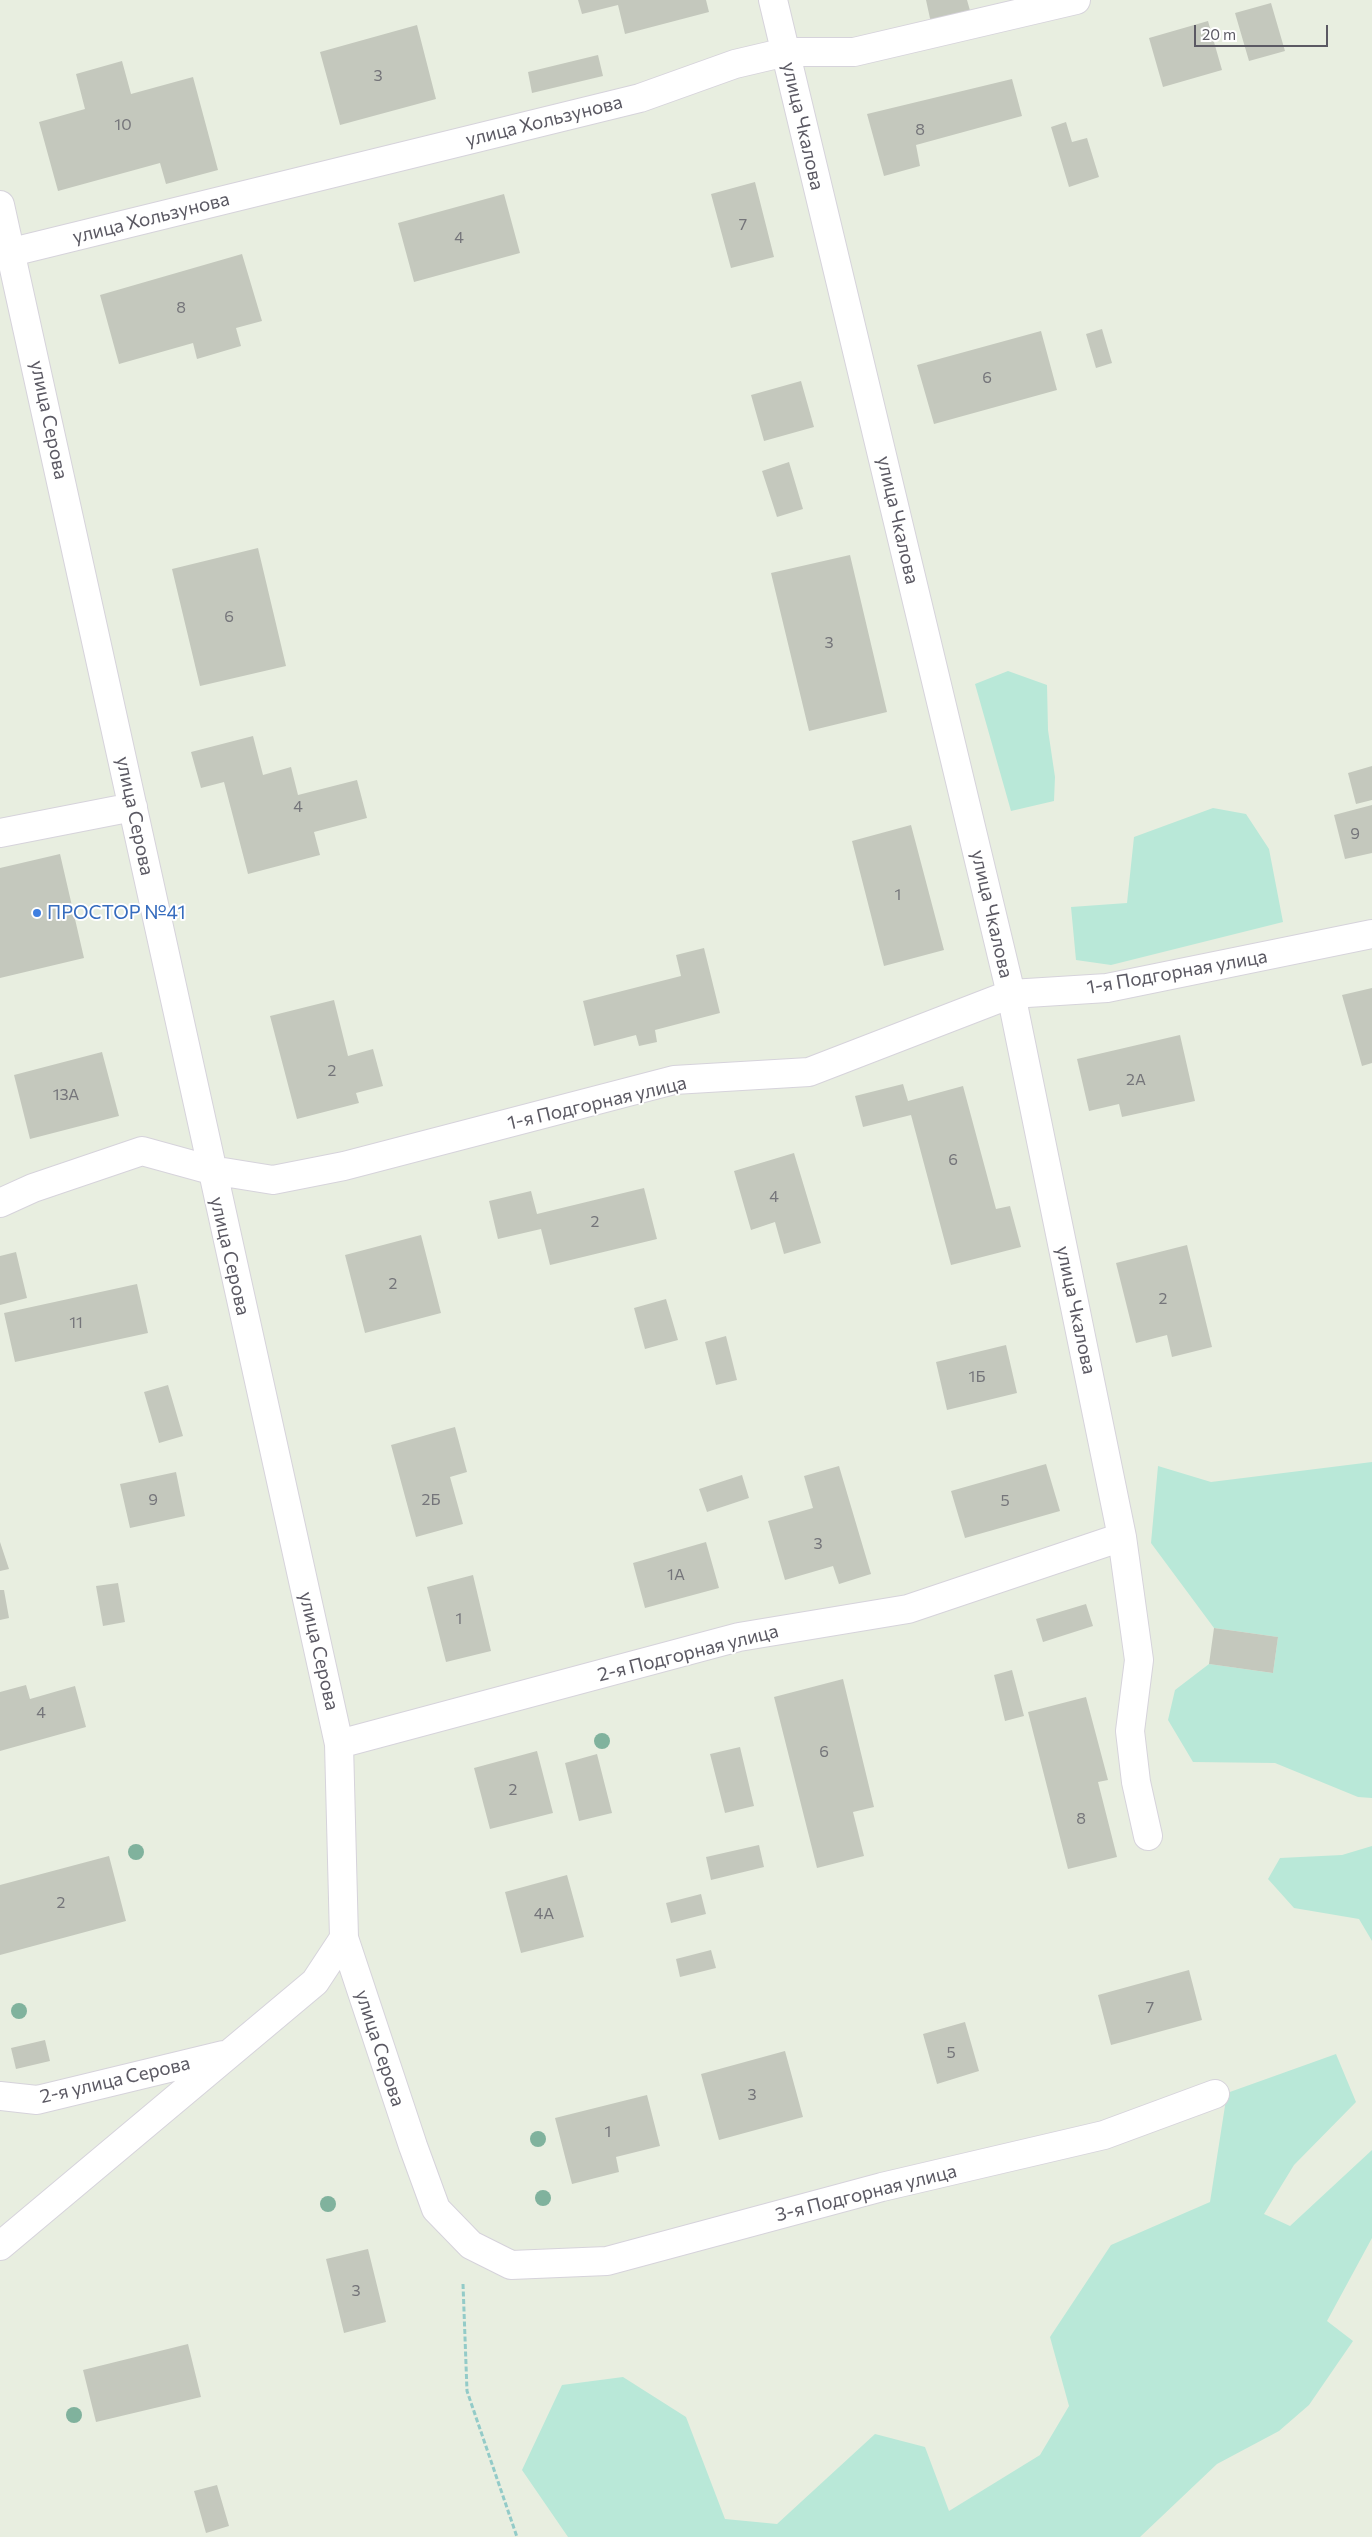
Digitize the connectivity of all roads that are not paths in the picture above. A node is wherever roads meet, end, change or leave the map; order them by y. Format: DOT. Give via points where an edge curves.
graph roads {
  1 [pos="773,0"];
  2 [pos="1076,0"];
  3 [pos="786,52"];
  4 [pos="0,205"];
  5 [pos="12,252"];
  6 [pos="133,807"];
  7 [pos="0,833"];
  8 [pos="1372,934"];
  9 [pos="1011,994"];
  10 [pos="211,1170"];
  11 [pos="0,1203"];
  12 [pos="1122,1537"];
  13 [pos="339,1744"];
  14 [pos="1148,1836"];
  15 [pos="344,1938"];
  16 [pos="229,2054"];
  17 [pos="1215,2094"];
  18 [pos="0,2096"];
  19 [pos="0,2246"];
  20 [pos="511,2265"];
  1 -- 3 [label="street, улица Чкалова"];
  2 -- 3 [label="street, улица Хользунова" via="854,52"];
  3 -- 5 [label="street, улица Хользунова" via="735,64 640,98"];
  3 -- 9 [label="street, улица Чкалова"];
  4 -- 5 [label="street, улица Серова"];
  5 -- 6 [label="street, улица Серова"];
  6 -- 7 [label="street"];
  6 -- 10 [label="street, улица Серова"];
  8 -- 9 [label="street, 1-я Подгорная улица" via="1107,988"];
  9 -- 10 [label="street, 1-я Подгорная улица" via="809,1072 674,1080 344,1166 273,1180"];
  9 -- 12 [label="street, улица Чкалова"];
  10 -- 11 [label="street, 1-я Подгорная улица" via="142,1151 33,1188"];
  10 -- 13 [label="street, улица Серова"];
  12 -- 13 [label="street, 2-я Подгорная улица" via="908,1609 739,1637"];
  12 -- 14 [label="street, улица Чкалова" via="1139,1660 1130,1731 1136,1782"];
  13 -- 15 [label="street, улица Серова"];
  15 -- 16 [label="street" via="315,1982"];
  15 -- 20 [label="street, улица Серова" via="436,2209 472,2245"];
  16 -- 18 [label="street, 2-я улица Серова" via="37,2100"];
  16 -- 19 [label="street"];
  17 -- 20 [label="street, 3-я Подгорная улица" via="1104,2134 882,2187 607,2261"];
}
